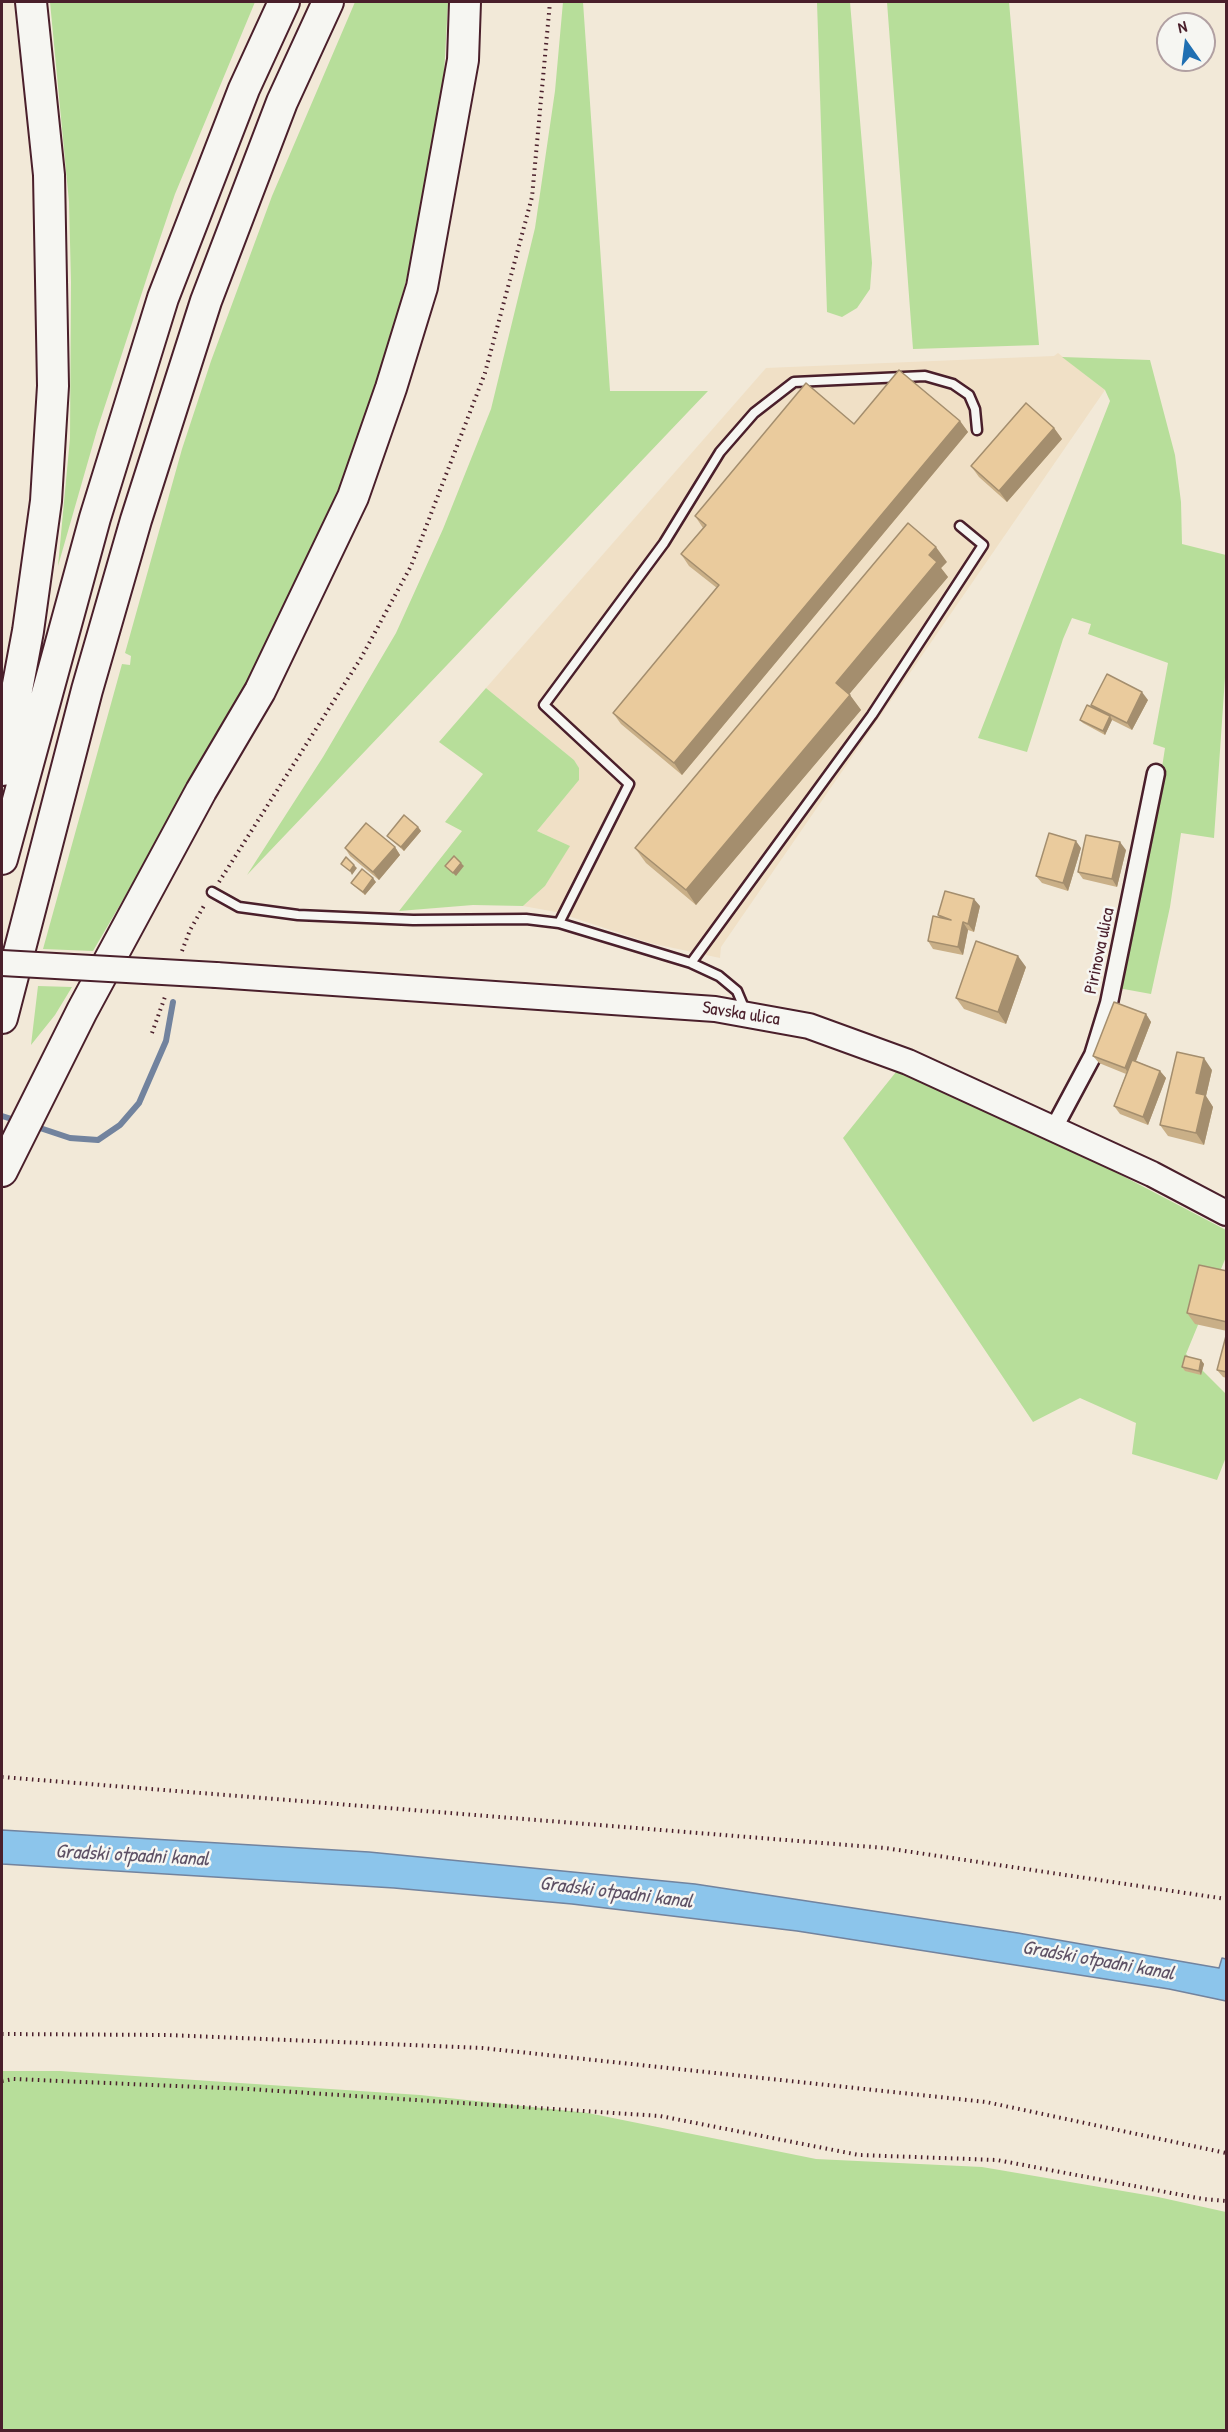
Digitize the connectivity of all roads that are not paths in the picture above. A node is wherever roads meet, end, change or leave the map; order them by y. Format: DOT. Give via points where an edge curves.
graph roads {
  1 [pos="31,2"];
  2 [pos="284,2"];
  3 [pos="328,2"];
  4 [pos="465,2"];
  5 [pos="977,430"];
  6 [pos="960,526"];
  7 [pos="2,770"];
  8 [pos="1156,773"];
  9 [pos="2,859"];
  10 [pos="212,892"];
  11 [pos="559,923"];
  12 [pos="2,963"];
  13 [pos="691,963"];
  14 [pos="746,1013"];
  15 [pos="2,1018"];
  16 [pos="1054,1128"];
  17 [pos="2,1171"];
  18 [pos="1227,1213"];
  1 -- 7 [label="highway" via="49,175 53,386 46,501 32,608"];
  2 -- 9 [label="highway" via="244,89 163,298 95,518"];
  3 -- 15 [label="highway" via="282,102 206,301 87,690"];
  4 -- 17 [label="highway" via="463,60 422,287 353,497 260,691 201,791 58,1056"];
  5 -- 11 [label="lane" via="969,395 953,384 925,376 794,382 754,413 720,452 664,543 544,705 629,784"];
  6 -- 13 [label="lane" via="983,544 872,715"];
  8 -- 16 [label="street, Pirinova ulica" via="1109,1003 1093,1055"];
  10 -- 11 [label="lane" via="239,907 298,915"];
  11 -- 13 [label="lane"];
  12 -- 14 [label="main road, Savska ulica, bridge" via="674,1005"];
  13 -- 14 [label="lane" via="737,991"];
  14 -- 16 [label="main road, Savska ulica" via="809,1026 864,1045"];
  16 -- 18 [label="main road, Savska ulica"];
}
